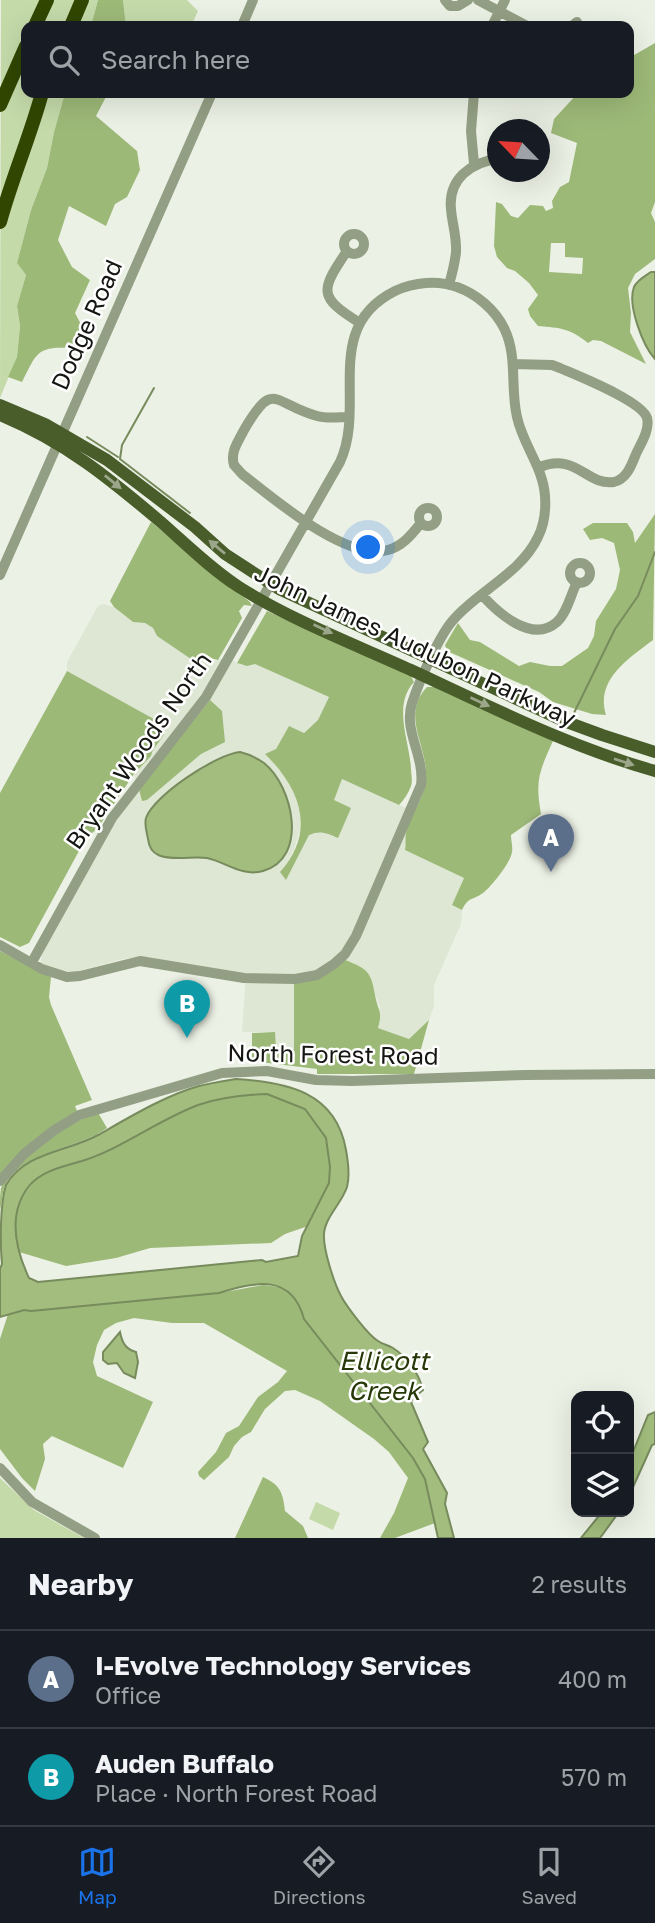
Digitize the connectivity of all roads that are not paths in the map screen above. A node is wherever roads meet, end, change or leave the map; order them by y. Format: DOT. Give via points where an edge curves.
graph roads {
  1 [pos="47,0"];
  2 [pos="82,0"];
  3 [pos="253,0"];
  4 [pos="444,0"];
  5 [pos="468,0"];
  6 [pos="478,0"];
  7 [pos="505,0"];
  8 [pos="499,12"];
  9 [pos="37,21"];
  10 [pos="73,21"];
  11 [pos="244,21"];
  12 [pos="494,21"];
  13 [pos="517,21"];
  14 [pos="21,55"];
  15 [pos="21,57"];
  16 [pos="0,90"];
  17 [pos="40,98"];
  18 [pos="41,98"];
  19 [pos="210,98"];
  20 [pos="474,98"];
  21 [pos="0,105"];
  22 [pos="487,161"];
  23 [pos="474,164"];
  24 [pos="0,191"];
  25 [pos="0,222"];
  26 [pos="347,251"];
  27 [pos="449,285"];
  28 [pos="360,323"];
  29 [pos="513,364"];
  30 [pos="0,405"];
  31 [pos="0,415"];
  32 [pos="349,417"];
  33 [pos="60,438"];
  34 [pos="538,468"];
  35 [pos="305,523"];
  36 [pos="421,523"];
  37 [pos="0,575"];
  38 [pos="577,582"];
  39 [pos="271,584"];
  40 [pos="482,595"];
  41 [pos="261,600"];
  42 [pos="432,660"];
  43 [pos="424,676"];
  44 [pos="602,736"];
  45 [pos="594,752"];
  46 [pos="655,752"];
  47 [pos="655,771"];
  48 [pos="0,945"];
  49 [pos="32,962"];
  50 [pos="655,1074"];
  51 [pos="0,1181"];
  52 [pos="0,1468"];
  53 [pos="94,1538"];
  1 -- 9 [label="highway"];
  2 -- 10 [label="highway"];
  3 -- 11 [label="street"];
  4 -- 5 [label="street" via="450,6"];
  6 -- 8 [label="street"];
  7 -- 8 [label="street"];
  8 -- 12 [label="street"];
  8 -- 13 [label="street"];
  14 -- 16 [label="highway"];
  15 -- 21 [label="highway"];
  17 -- 24 [label="highway"];
  18 -- 25 [label="highway"];
  19 -- 33 [label="street, Dodge Road"];
  20 -- 23 [label="street"];
  22 -- 23 [label="street"];
  23 -- 27 [label="street" via="460,176 451,195 456,250"];
  26 -- 28 [label="street" via="329,278 328,295 337,309"];
  27 -- 28 [label="street" via="429,283 398,290"];
  27 -- 29 [label="street" via="470,293 490,309 505,330"];
  28 -- 32 [label="street, Bryant Woods North" via="350,355"];
  29 -- 34 [label="street" via="517,419"];
  29 -- 34 [label="street" via="560,368 637,405 647,420 631,465 619,480 605,481 559,462"];
  30 -- 33 [label="main road, John James Audubon Parkway"];
  31 -- 33 [label="main road, John James Audubon Parkway"];
  32 -- 35 [label="street, Bryant Woods North" via="346,450"];
  32 -- 35 [label="street" via="316,416 279,400 267,400 258,406 234,449 237,470"];
  33 -- 37 [label="street, Dodge Road"];
  39 -- 33 [label="main road, John James Audubon Parkway, one-way" via="225,554 118,468"];
  33 -- 41 [label="main road, John James Audubon Parkway, one-way" via="216,570"];
  34 -- 40 [label="street" via="545,498 539,535 525,557"];
  35 -- 36 [label="street" via="363,550 378,552 403,543"];
  35 -- 39 [label="street, Bryant Woods North"];
  38 -- 40 [label="street" via="560,618 539,629 500,614"];
  39 -- 41 [label="street, Bryant Woods North"];
  39 -- 42 [label="main road, John James Audubon Parkway"];
  40 -- 42 [label="street" via="449,625"];
  41 -- 43 [label="main road, John James Audubon Parkway, one-way"];
  41 -- 49 [label="street, Bryant Woods North" via="201,705 112,818"];
  42 -- 43 [label="street"];
  42 -- 44 [label="main road, John James Audubon Parkway"];
  43 -- 45 [label="main road, John James Audubon Parkway, one-way"];
  43 -- 49 [label="street" via="410,715 422,767 419,793 356,936 331,967 304,978 271,979 141,961 67,977"];
  44 -- 45 [label="main road"];
  44 -- 46 [label="main road, John James Audubon Parkway"];
  45 -- 47 [label="main road, John James Audubon Parkway, one-way"];
  48 -- 49 [label="street"];
  50 -- 51 [label="street, North Forest Road" via="352,1081 261,1070 222,1073 73,1118 24,1154"];
  52 -- 53 [label="street" via="32,1503"];
}
